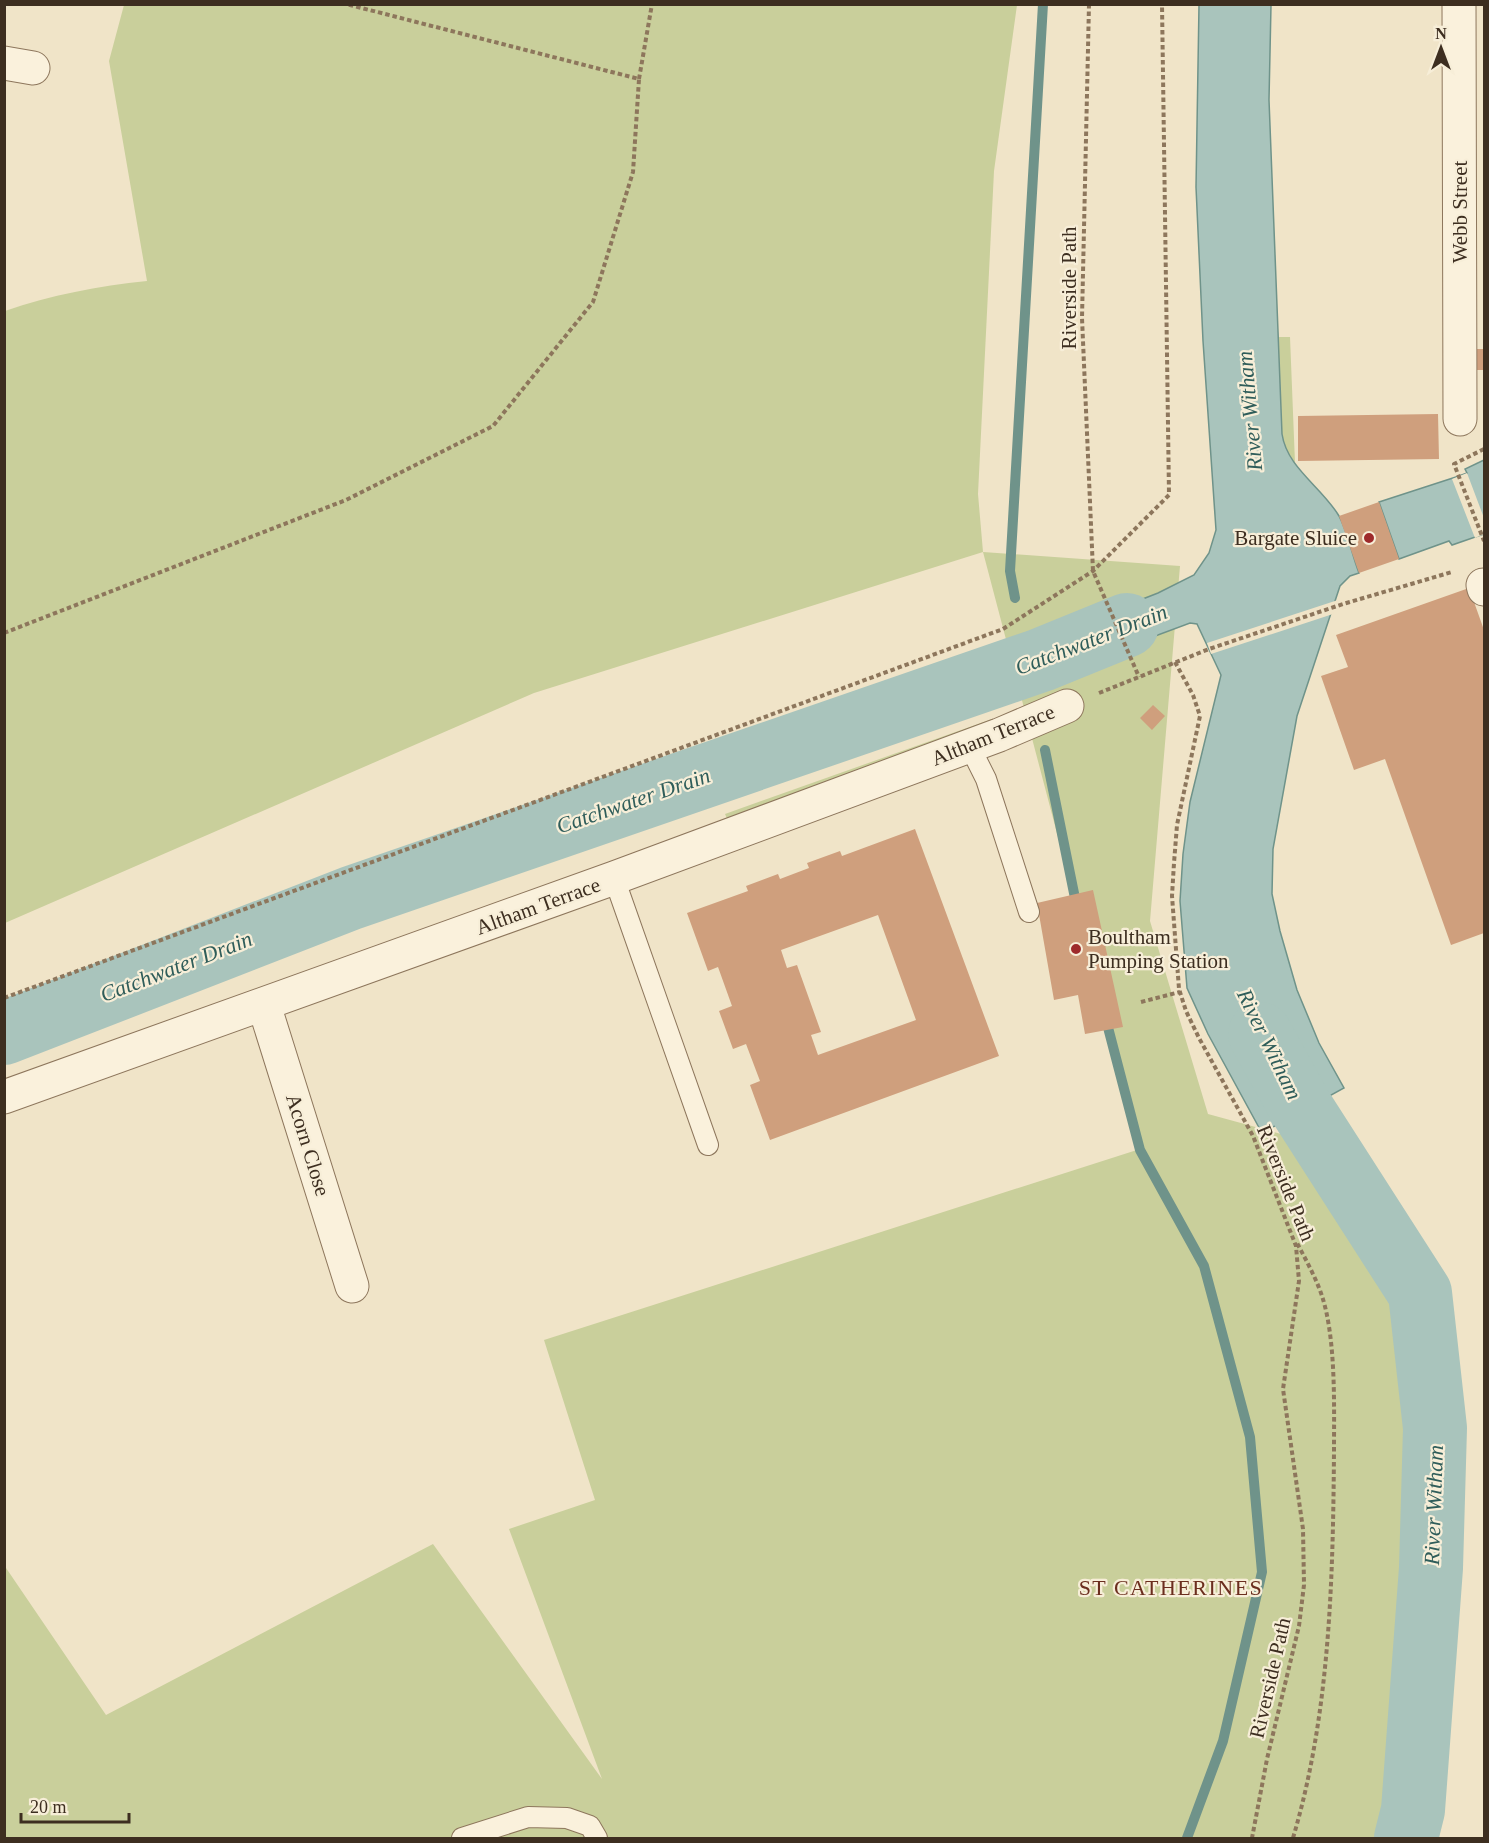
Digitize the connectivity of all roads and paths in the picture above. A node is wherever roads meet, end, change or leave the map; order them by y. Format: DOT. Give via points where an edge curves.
graph roads {
  1 [pos="346,4"];
  2 [pos="652,4"];
  3 [pos="1089,4"];
  4 [pos="1162,4"];
  5 [pos="1459,4"];
  6 [pos="639,79"];
  7 [pos="1460,419"];
  8 [pos="1485,449"];
  9 [pos="1485,541"];
  10 [pos="1093,571"];
  11 [pos="1474,582"];
  12 [pos="4,633"];
  13 [pos="1175,662"];
  14 [pos="1139,677"];
  15 [pos="1067,705"];
  16 [pos="969,745"];
  17 [pos="614,878"];
  18 [pos="1029,912"];
  19 [pos="1180,992"];
  20 [pos="4,998"];
  21 [pos="1141,1002"];
  22 [pos="264,1005"];
  23 [pos="4,1097"];
  24 [pos="708,1145"];
  25 [pos="1290,1229"];
  26 [pos="352,1286"];
  27 [pos="462,1839"];
  28 [pos="597,1839"];
  29 [pos="1252,1839"];
  30 [pos="1293,1839"];
  1 -- 6 [label="path"];
  2 -- 6 [label="path"];
  3 -- 10 [label="path, Riverside Path" via="1082,318"];
  4 -- 10 [label="path" via="1169,495"];
  5 -- 7 [label="street, Webb Street"];
  6 -- 12 [label="path" via="633,172 593,302 493,426 346,500"];
  8 -- 9 [label="path" via="1454,464"];
  10 -- 14 [label="path"];
  10 -- 20 [label="path" via="1003,629"];
  11 -- 13 [label="path" via="1343,604"];
  13 -- 14 [label="path"];
  13 -- 19 [label="path, Riverside Path" via="1200,716 1177,825 1174,863 1172,897"];
  14 -- 15 [label="path"];
  15 -- 16 [label="street, Altham Terrace"];
  16 -- 17 [label="street, Altham Terrace"];
  16 -- 18 [label="lane" via="986,779"];
  17 -- 22 [label="street, Altham Terrace"];
  17 -- 24 [label="lane"];
  19 -- 21 [label="path"];
  19 -- 25 [label="path, Riverside Path" via="1199,1038 1252,1136"];
  22 -- 23 [label="street, Altham Terrace"];
  22 -- 26 [label="street, Acorn Close"];
  25 -- 29 [label="path, Riverside Path" via="1296,1246 1299,1281 1283,1389 1303,1529 1304,1585 1299,1626"];
  25 -- 30 [label="path" via="1325,1307 1334,1420 1334,1532 1328,1634 1317,1739"];
  27 -- 28 [label="lane" via="528,1817 567,1818 590,1826"];
}
